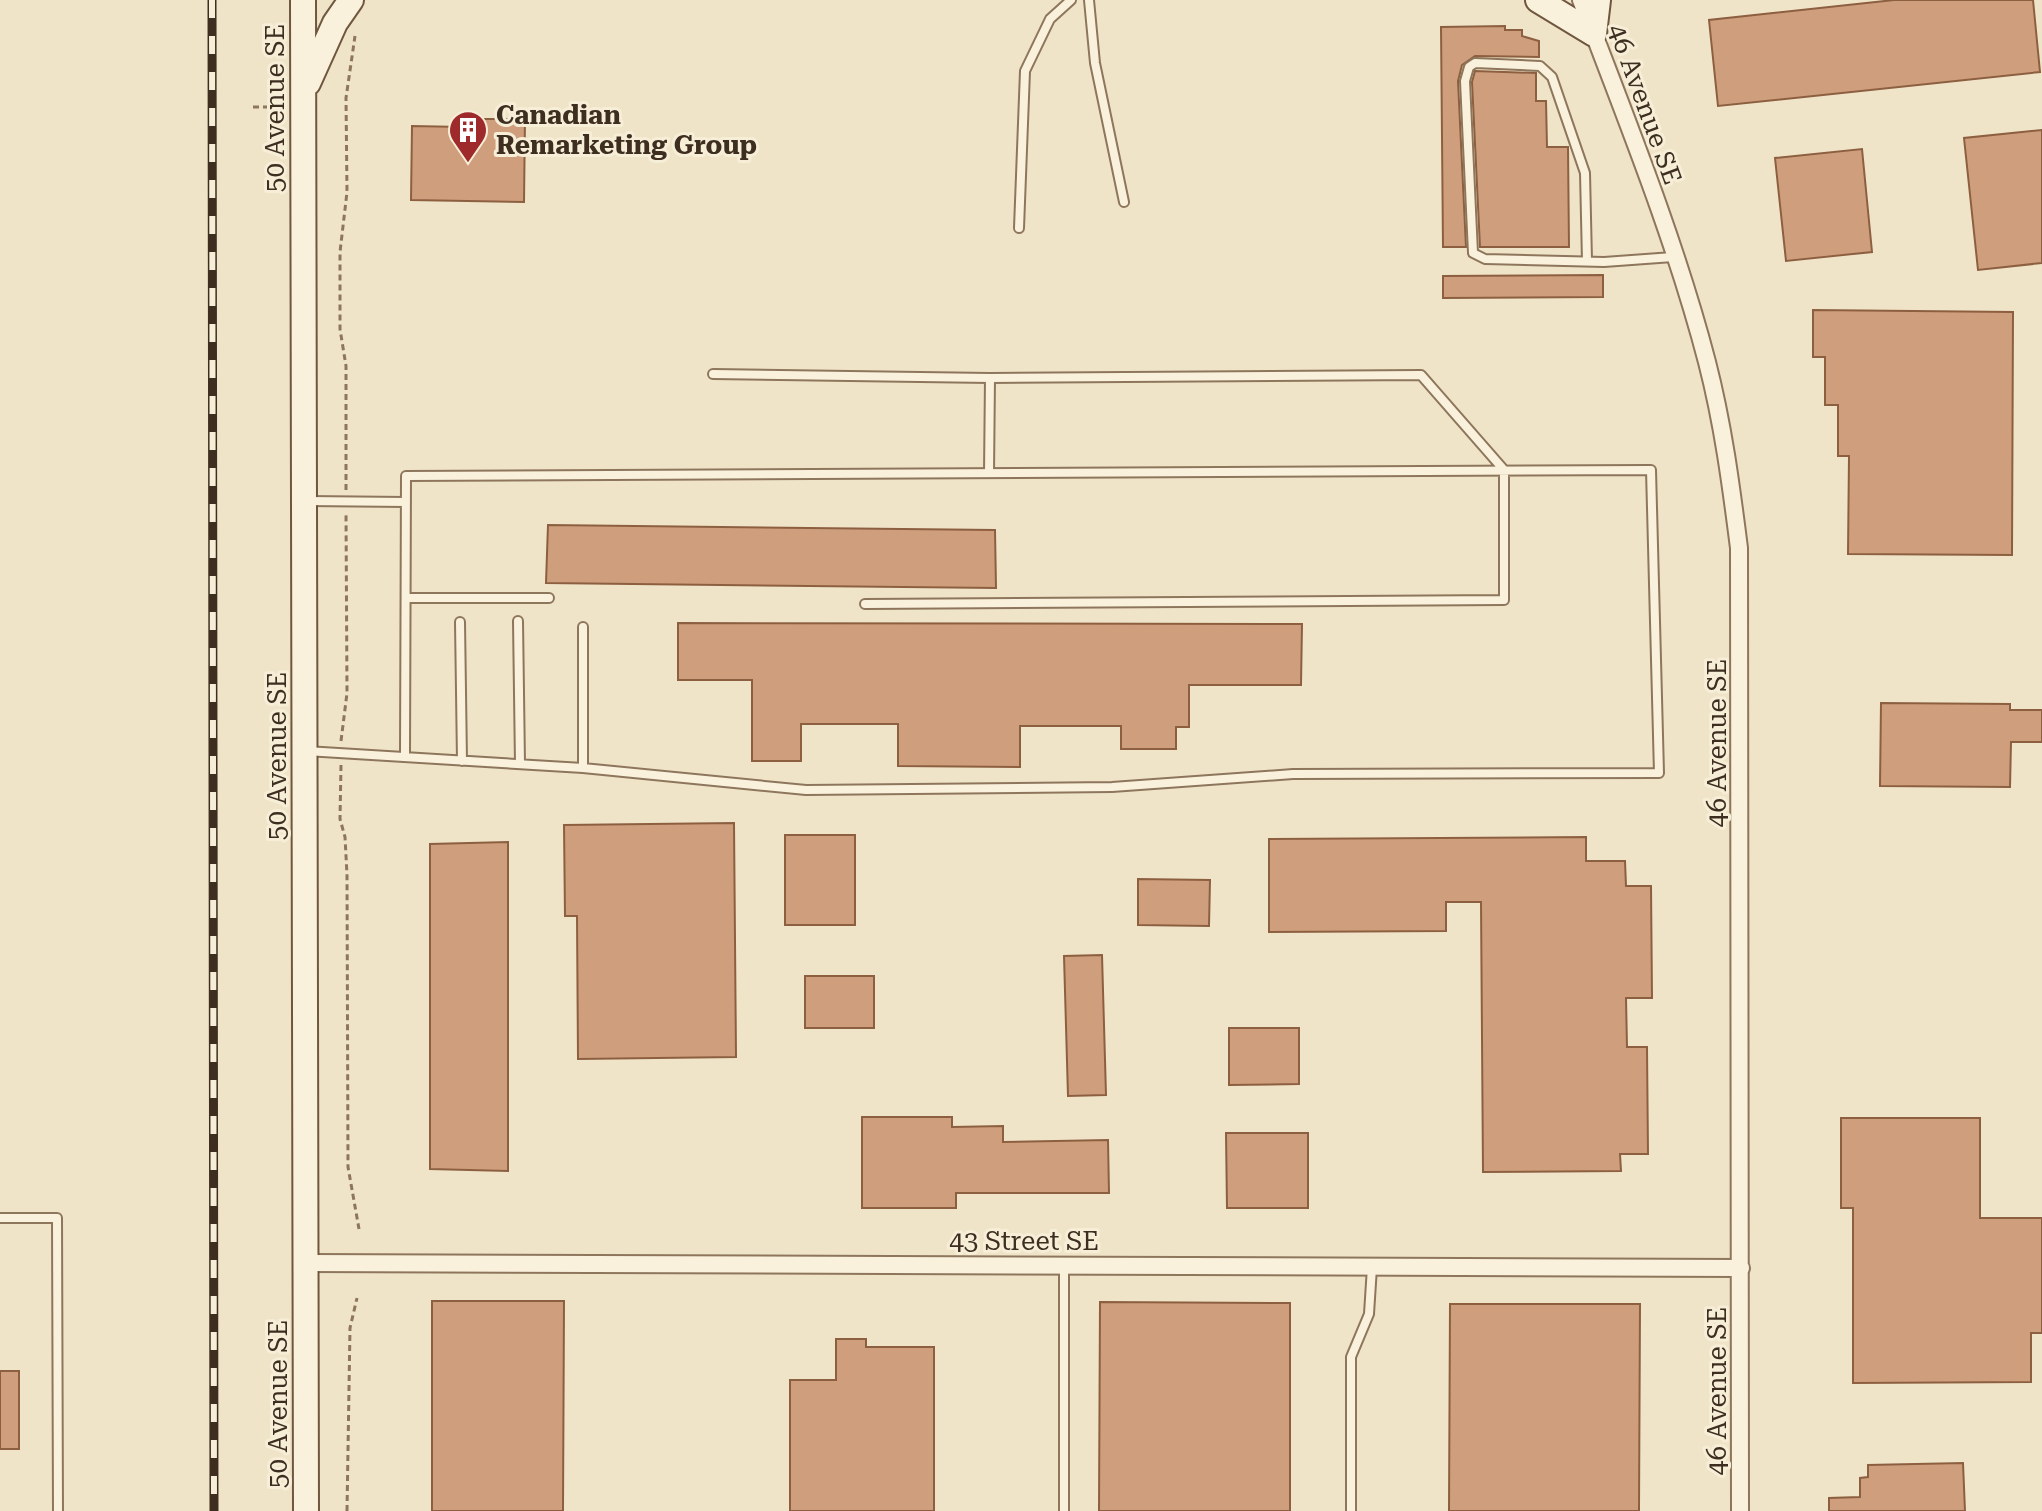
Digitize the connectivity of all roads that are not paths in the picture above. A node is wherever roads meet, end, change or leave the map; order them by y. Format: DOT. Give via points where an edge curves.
graph roads {
  1 [pos="303,0"];
  2 [pos="351,0"];
  3 [pos="1071,0"];
  4 [pos="1089,0"];
  5 [pos="1538,0"];
  6 [pos="1581,0"];
  7 [pos="1598,0"];
  8 [pos="1594,34"];
  9 [pos="304,92"];
  10 [pos="1124,202"];
  11 [pos="1019,228"];
  12 [pos="1673,257"];
  13 [pos="1587,261"];
  14 [pos="713,374"];
  15 [pos="990,378"];
  16 [pos="1504,470"];
  17 [pos="989,473"];
  18 [pos="304,501"];
  19 [pos="406,502"];
  20 [pos="406,598"];
  21 [pos="549,598"];
  22 [pos="865,604"];
  23 [pos="518,621"];
  24 [pos="460,622"];
  25 [pos="583,627"];
  26 [pos="305,751"];
  27 [pos="405,756"];
  28 [pos="462,761"];
  29 [pos="520,764"];
  30 [pos="583,768"];
  31 [pos="0,1218"];
  32 [pos="307,1263"];
  33 [pos="1064,1265"];
  34 [pos="1372,1267"];
  35 [pos="1741,1268"];
  36 [pos="58,1511"];
  37 [pos="306,1511"];
  38 [pos="1064,1511"];
  39 [pos="1351,1511"];
  40 [pos="1740,1511"];
  1 -- 9 [label="street, 50 Avenue SE"];
  2 -- 9 [label="street"];
  3 -- 11 [label="lane" via="1050,19 1025,71"];
  4 -- 10 [label="lane" via="1095,63"];
  5 -- 8 [label="street"];
  6 -- 8 [label="street, 46 Avenue SE"];
  7 -- 8 [label="street"];
  8 -- 12 [label="street, 46 Avenue SE"];
  9 -- 18 [label="street, 50 Avenue SE"];
  12 -- 13 [label="lane"];
  12 -- 35 [label="street, 46 Avenue SE" via="1707,361 1728,454 1739,548"];
  13 -- 13 [label="lane" via="1485,259 1473,253 1465,81 1475,63 1540,66 1552,77 1585,173"];
  14 -- 15 [label="lane"];
  15 -- 16 [label="lane" via="1421,375"];
  15 -- 17 [label="lane"];
  16 -- 17 [label="lane"];
  16 -- 22 [label="lane" via="1504,600"];
  16 -- 30 [label="lane" via="1651,470 1659,773 1293,774 1112,787 806,790"];
  17 -- 19 [label="lane" via="406,476"];
  18 -- 19 [label="lane"];
  18 -- 26 [label="street, 50 Avenue SE"];
  19 -- 20 [label="lane"];
  20 -- 21 [label="lane"];
  20 -- 27 [label="lane"];
  23 -- 29 [label="lane"];
  24 -- 28 [label="lane"];
  25 -- 30 [label="lane"];
  26 -- 27 [label="lane"];
  26 -- 32 [label="street, 50 Avenue SE"];
  27 -- 28 [label="lane"];
  28 -- 29 [label="lane"];
  29 -- 30 [label="lane"];
  31 -- 36 [label="lane" via="57,1218"];
  32 -- 33 [label="street, 43 Street SE"];
  32 -- 37 [label="street, 50 Avenue SE"];
  33 -- 34 [label="street, 43 Street SE"];
  33 -- 38 [label="lane"];
  34 -- 35 [label="street, 43 Street SE"];
  34 -- 39 [label="lane" via="1369,1314 1351,1357"];
  35 -- 40 [label="street, 46 Avenue SE"];
}
